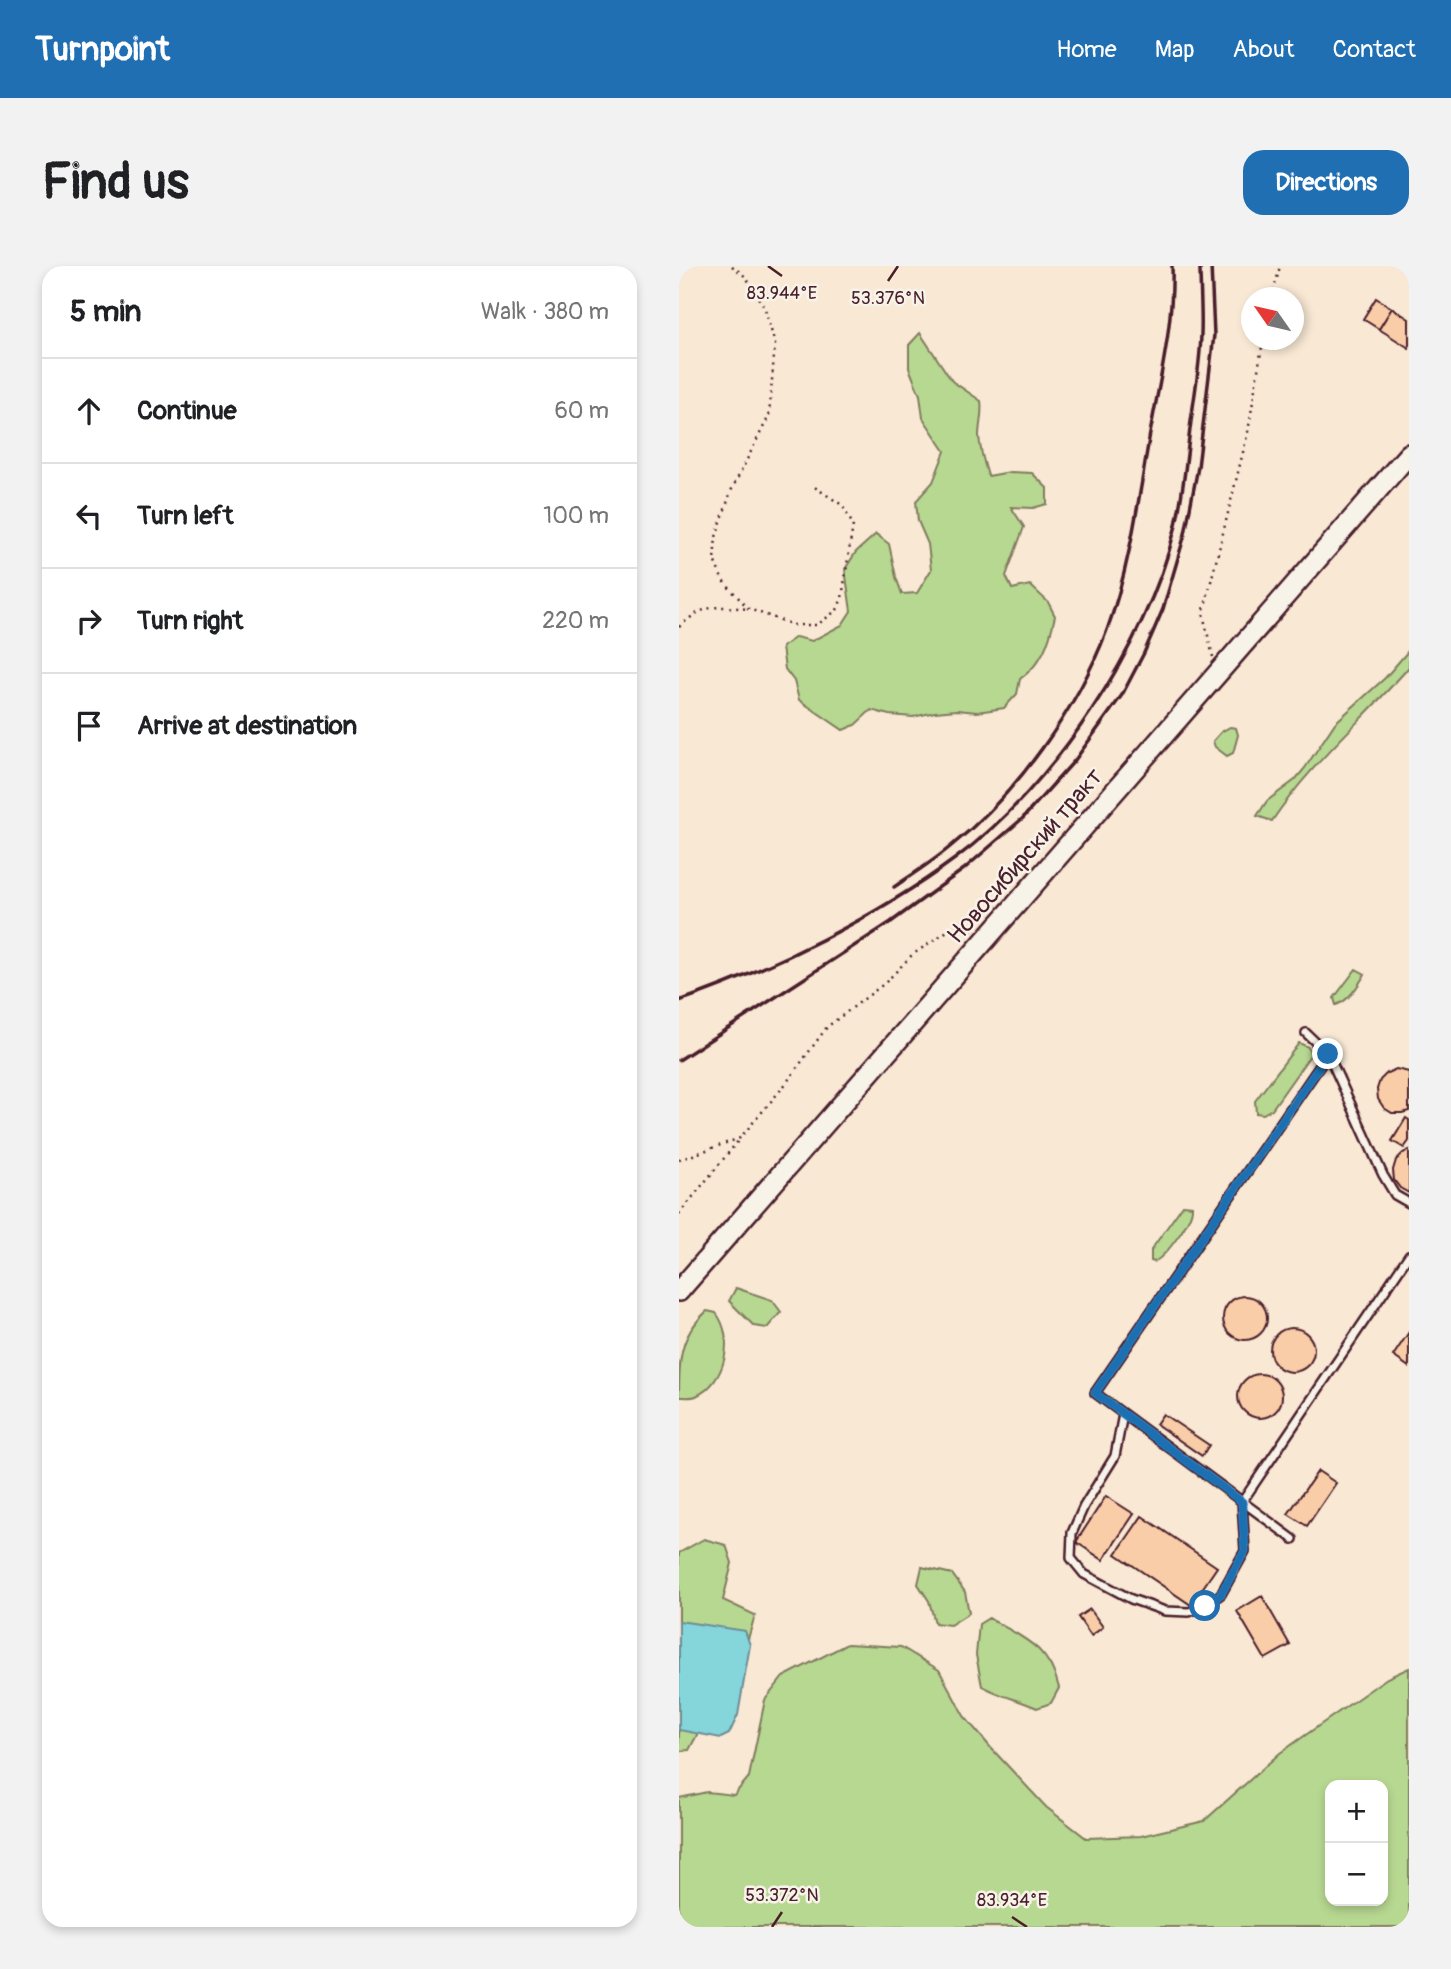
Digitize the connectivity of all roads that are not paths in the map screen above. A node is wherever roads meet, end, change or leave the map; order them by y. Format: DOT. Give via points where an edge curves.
graph roads {
  1 [pos="1409,454"];
  2 [pos="1306,1033"];
  3 [pos="1328,1054"];
  4 [pos="1409,1203"];
  5 [pos="713,1252"];
  6 [pos="1409,1255"];
  7 [pos="679,1282"];
  8 [pos="679,1291"];
  9 [pos="1122,1413"];
  10 [pos="1242,1502"];
  11 [pos="1293,1539"];
  1 -- 5 [label="main road, Новосибирский тракт"];
  2 -- 3 [label="lane"];
  3 -- 4 [label="lane" via="1383,1175 1395,1195"];
  3 -- 9 [label="lane" via="1095,1393"];
  5 -- 7 [label="main road"];
  5 -- 8 [label="main road, Новосибирский тракт"];
  6 -- 10 [label="lane"];
  9 -- 10 [label="lane"];
  9 -- 10 [label="lane" via="1115,1456 1072,1534 1071,1558 1084,1574 1165,1611 1189,1612 1205,1606 1221,1594 1245,1551"];
  10 -- 11 [label="lane"];
}
